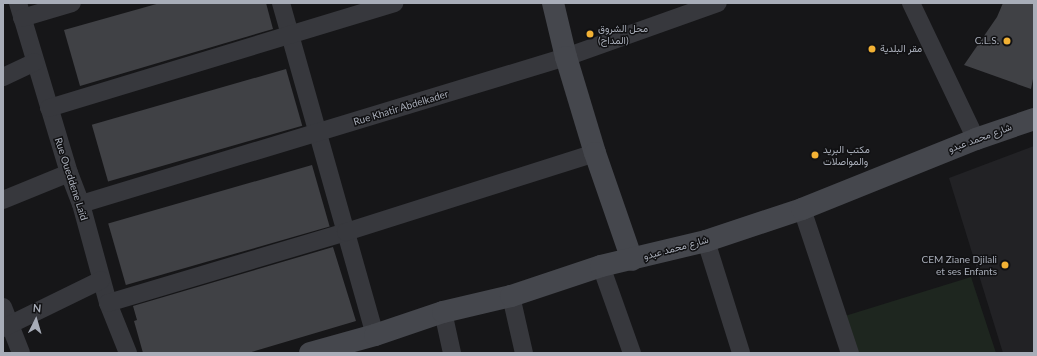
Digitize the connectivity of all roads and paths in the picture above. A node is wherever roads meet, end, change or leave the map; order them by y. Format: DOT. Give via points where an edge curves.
graph roads {
  1 [pos="72,3"];
  2 [pos="281,3"];
  3 [pos="394,3"];
  4 [pos="553,3"];
  5 [pos="718,3"];
  6 [pos="911,3"];
  7 [pos="20,10"];
  8 [pos="290,36"];
  9 [pos="566,57"];
  10 [pos="36,62"];
  11 [pos="3,77"];
  12 [pos="49,108"];
  13 [pos="1034,119"];
  14 [pos="318,134"];
  15 [pos="976,139"];
  16 [pos="595,153"];
  17 [pos="69,172"];
  18 [pos="3,200"];
  19 [pos="81,204"];
  20 [pos="802,209"];
  21 [pos="346,232"];
  22 [pos="706,241"];
  23 [pos="632,260"];
  24 [pos="601,266"];
  25 [pos="101,280"];
  26 [pos="511,296"];
  27 [pos="108,303"];
  28 [pos="3,308"];
  29 [pos="443,312"];
  30 [pos="6,326"];
  31 [pos="375,335"];
  32 [pos="338,348"];
  33 [pos="21,353"];
  34 [pos="128,353"];
  35 [pos="310,353"];
  36 [pos="452,353"];
  37 [pos="524,353"];
  38 [pos="632,353"];
  39 [pos="741,353"];
  40 [pos="850,353"];
  1 -- 7 [label="street"];
  2 -- 8 [label="street"];
  3 -- 8 [label="street"];
  4 -- 9 [label="street"];
  5 -- 9 [label="street, Rue Khatir Abdelkader"];
  6 -- 15 [label="street"];
  7 -- 10 [label="street, Rue Oueddene Laïd"];
  8 -- 12 [label="street"];
  8 -- 14 [label="street"];
  9 -- 14 [label="street, Rue Khatir Abdelkader"];
  9 -- 16 [label="street"];
  10 -- 11 [label="street"];
  10 -- 12 [label="street, Rue Oueddene Laïd"];
  12 -- 17 [label="street, Rue Oueddene Laïd"];
  13 -- 15 [label="street, شارع محمد عبدو"];
  14 -- 19 [label="street, Rue Khatir Abdelkader"];
  14 -- 21 [label="street"];
  15 -- 20 [label="street, شارع محمد عبدو"];
  16 -- 21 [label="street"];
  16 -- 23 [label="street"];
  17 -- 18 [label="street"];
  17 -- 19 [label="street, Rue Oueddene Laïd"];
  19 -- 25 [label="street, Rue Oueddene Laïd"];
  20 -- 22 [label="street, شارع محمد عبدو"];
  20 -- 40 [label="street"];
  21 -- 27 [label="street"];
  21 -- 31 [label="street"];
  22 -- 23 [label="street, شارع محمد عبدو"];
  22 -- 39 [label="street"];
  23 -- 24 [label="street, شارع محمد عبدو"];
  24 -- 26 [label="street, شارع محمد عبدو"];
  24 -- 38 [label="street"];
  25 -- 27 [label="street, Rue Oueddene Laïd"];
  25 -- 30 [label="street"];
  26 -- 29 [label="street, شارع محمد عبدو"];
  26 -- 37 [label="street"];
  27 -- 34 [label="street, Rue Oueddene Laïd"];
  28 -- 30 [label="street"];
  29 -- 31 [label="street, شارع محمد عبدو"];
  29 -- 36 [label="street"];
  30 -- 33 [label="street"];
  31 -- 32 [label="street, شارع محمد عبدو"];
  32 -- 35 [label="street, شارع محمد عبدو"];
}
